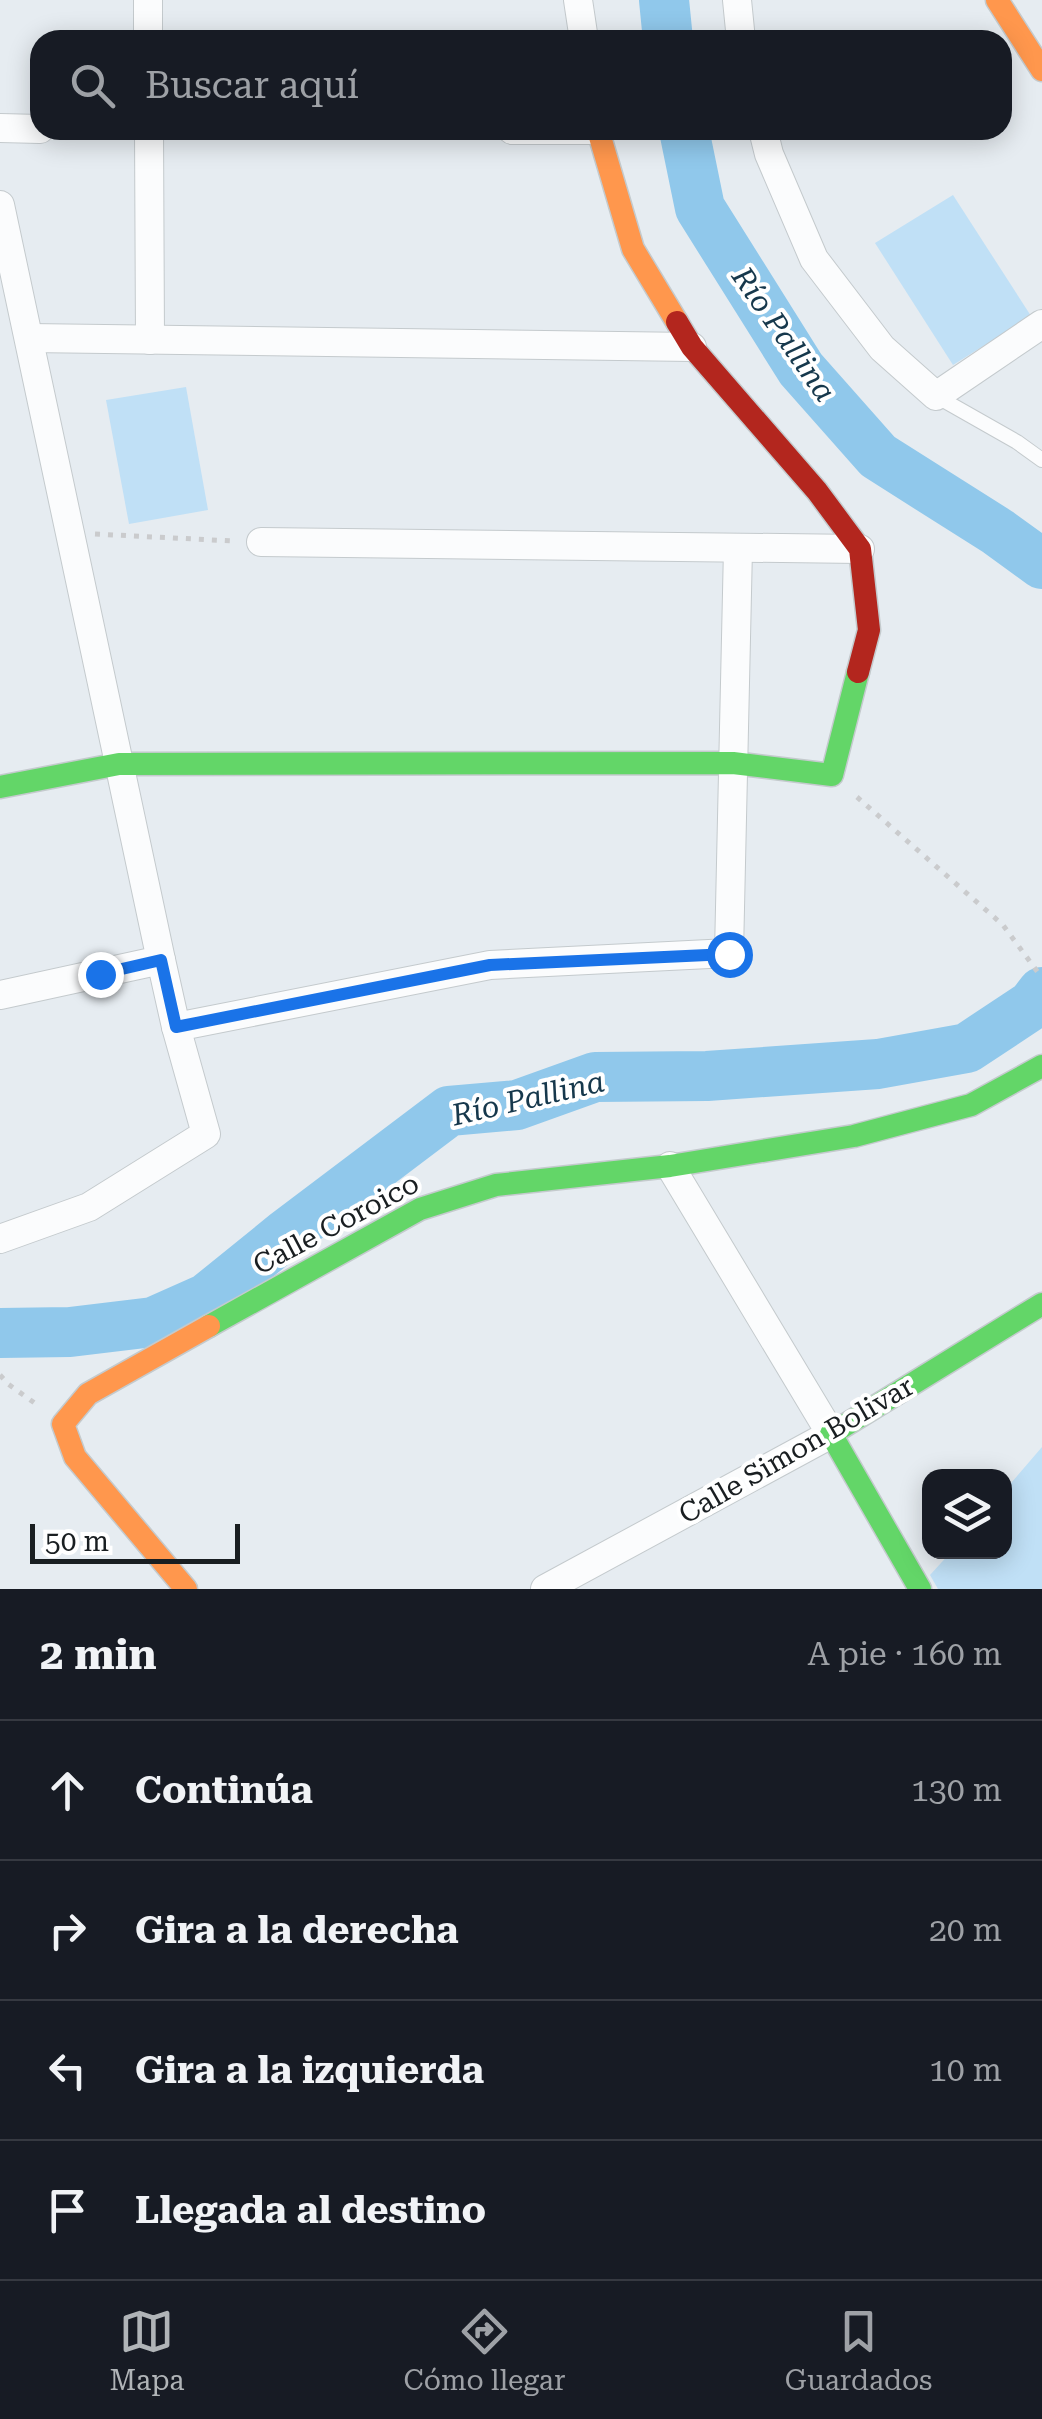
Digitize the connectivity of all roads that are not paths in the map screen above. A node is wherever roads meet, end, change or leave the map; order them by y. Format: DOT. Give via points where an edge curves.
graph roads {
  1 [pos="148,0"];
  2 [pos="578,0"];
  3 [pos="737,0"];
  4 [pos="1007,4"];
  5 [pos="148,30"];
  6 [pos="582,30"];
  7 [pos="740,30"];
  8 [pos="1042,70"];
  9 [pos="0,128"];
  10 [pos="30,128"];
  11 [pos="149,140"];
  12 [pos="601,140"];
  13 [pos="766,140"];
  14 [pos="0,205"];
  15 [pos="1042,324"];
  16 [pos="28,338"];
  17 [pos="150,340"];
  18 [pos="692,348"];
  19 [pos="936,396"];
  20 [pos="1042,460"];
  21 [pos="261,542"];
  22 [pos="738,548"];
  23 [pos="860,550"];
  24 [pos="733,763"];
  25 [pos="119,764"];
  26 [pos="0,787"];
  27 [pos="161,960"];
  28 [pos="0,995"];
  29 [pos="176,1027"];
  30 [pos="1042,1066"];
  31 [pos="670,1166"];
  32 [pos="0,1239"];
  33 [pos="1042,1304"];
  34 [pos="831,1434"];
  35 [pos="186,1589"];
  36 [pos="545,1589"];
  37 [pos="920,1589"];
  1 -- 5 [label="street"];
  2 -- 6 [label="street"];
  3 -- 7 [label="street"];
  4 -- 8 [label="street"];
  9 -- 10 [label="street"];
  11 -- 17 [label="street"];
  12 -- 18 [label="street" via="632,249"];
  13 -- 19 [label="street" via="814,259 882,348"];
  14 -- 16 [label="street"];
  15 -- 19 [label="street"];
  16 -- 17 [label="street"];
  16 -- 25 [label="street"];
  17 -- 18 [label="street"];
  18 -- 23 [label="street"];
  19 -- 20 [label="lane"];
  21 -- 22 [label="street"];
  22 -- 23 [label="street"];
  22 -- 24 [label="street"];
  23 -- 24 [label="street" via="869,630 832,775"];
  24 -- 25 [label="street"];
  24 -- 29 [label="street" via="729,954 490,965"];
  25 -- 26 [label="street"];
  25 -- 27 [label="street"];
  27 -- 28 [label="street"];
  27 -- 29 [label="street"];
  29 -- 32 [label="street" via="206,1134 89,1208"];
  30 -- 31 [label="street, Calle Coroico" via="971,1105 854,1136"];
  31 -- 34 [label="street"];
  31 -- 35 [label="street, Calle Coroico" via="496,1185 420,1208 88,1394 64,1424 75,1457"];
  33 -- 34 [label="street, Calle Simon Bolivar"];
  34 -- 36 [label="street, Calle Simon Bolivar"];
  34 -- 37 [label="street"];
}
